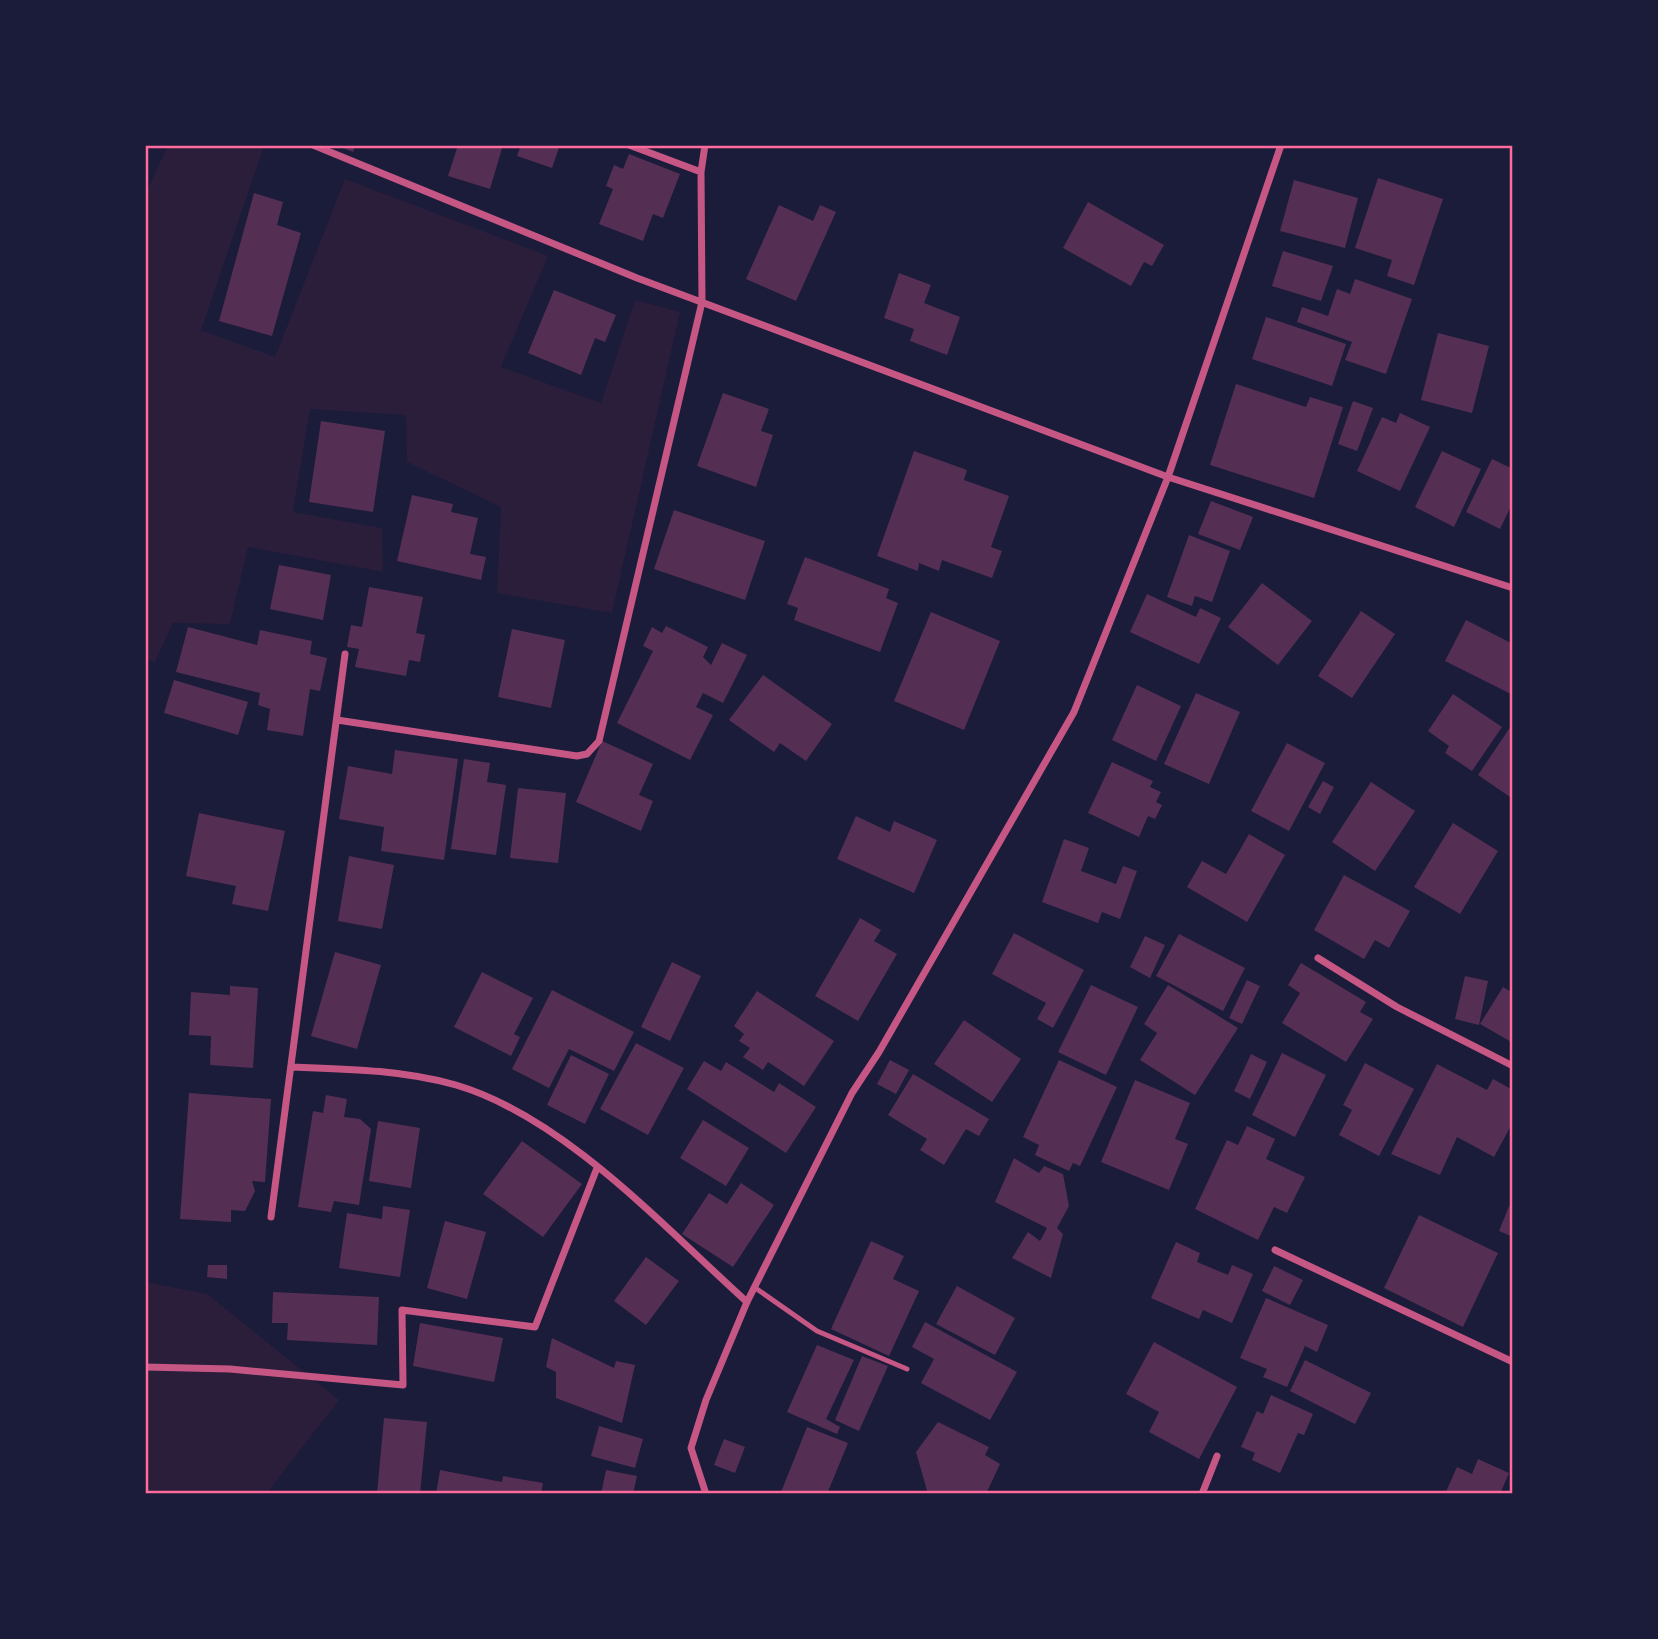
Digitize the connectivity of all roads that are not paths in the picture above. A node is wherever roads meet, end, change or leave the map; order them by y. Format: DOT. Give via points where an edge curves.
graph roads {
  1 [pos="313,145"];
  2 [pos="629,145"];
  3 [pos="705,145"];
  4 [pos="1281,145"];
  5 [pos="701,172"];
  6 [pos="702,302"];
  7 [pos="1168,477"];
  8 [pos="1513,588"];
  9 [pos="345,654"];
  10 [pos="337,720"];
  11 [pos="1318,958"];
  12 [pos="1513,1066"];
  13 [pos="293,1067"];
  14 [pos="597,1168"];
  15 [pos="271,1217"];
  16 [pos="1275,1250"];
  17 [pos="754,1287"];
  18 [pos="747,1302"];
  19 [pos="1513,1362"];
  20 [pos="145,1367"];
  21 [pos="907,1369"];
  22 [pos="1217,1456"];
  23 [pos="706,1494"];
  24 [pos="1202,1494"];
  1 -- 6 [label="street"];
  2 -- 5 [label="street"];
  3 -- 5 [label="street"];
  4 -- 7 [label="street"];
  5 -- 6 [label="street"];
  6 -- 7 [label="street"];
  6 -- 10 [label="street" via="599,741 587,754 577,756"];
  7 -- 8 [label="street"];
  7 -- 17 [label="street" via="1074,712 852,1093"];
  9 -- 10 [label="street"];
  10 -- 13 [label="street"];
  11 -- 12 [label="street" via="1397,1007"];
  13 -- 14 [label="street" via="386,1070 456,1085 507,1104 567,1140"];
  13 -- 15 [label="street"];
  14 -- 18 [label="street"];
  14 -- 20 [label="street" via="535,1327 402,1310 403,1385 230,1369"];
  16 -- 19 [label="street"];
  17 -- 18 [label="street"];
  17 -- 21 [label="lane" via="817,1331"];
  18 -- 23 [label="street" via="691,1448"];
  22 -- 24 [label="street"];
}
